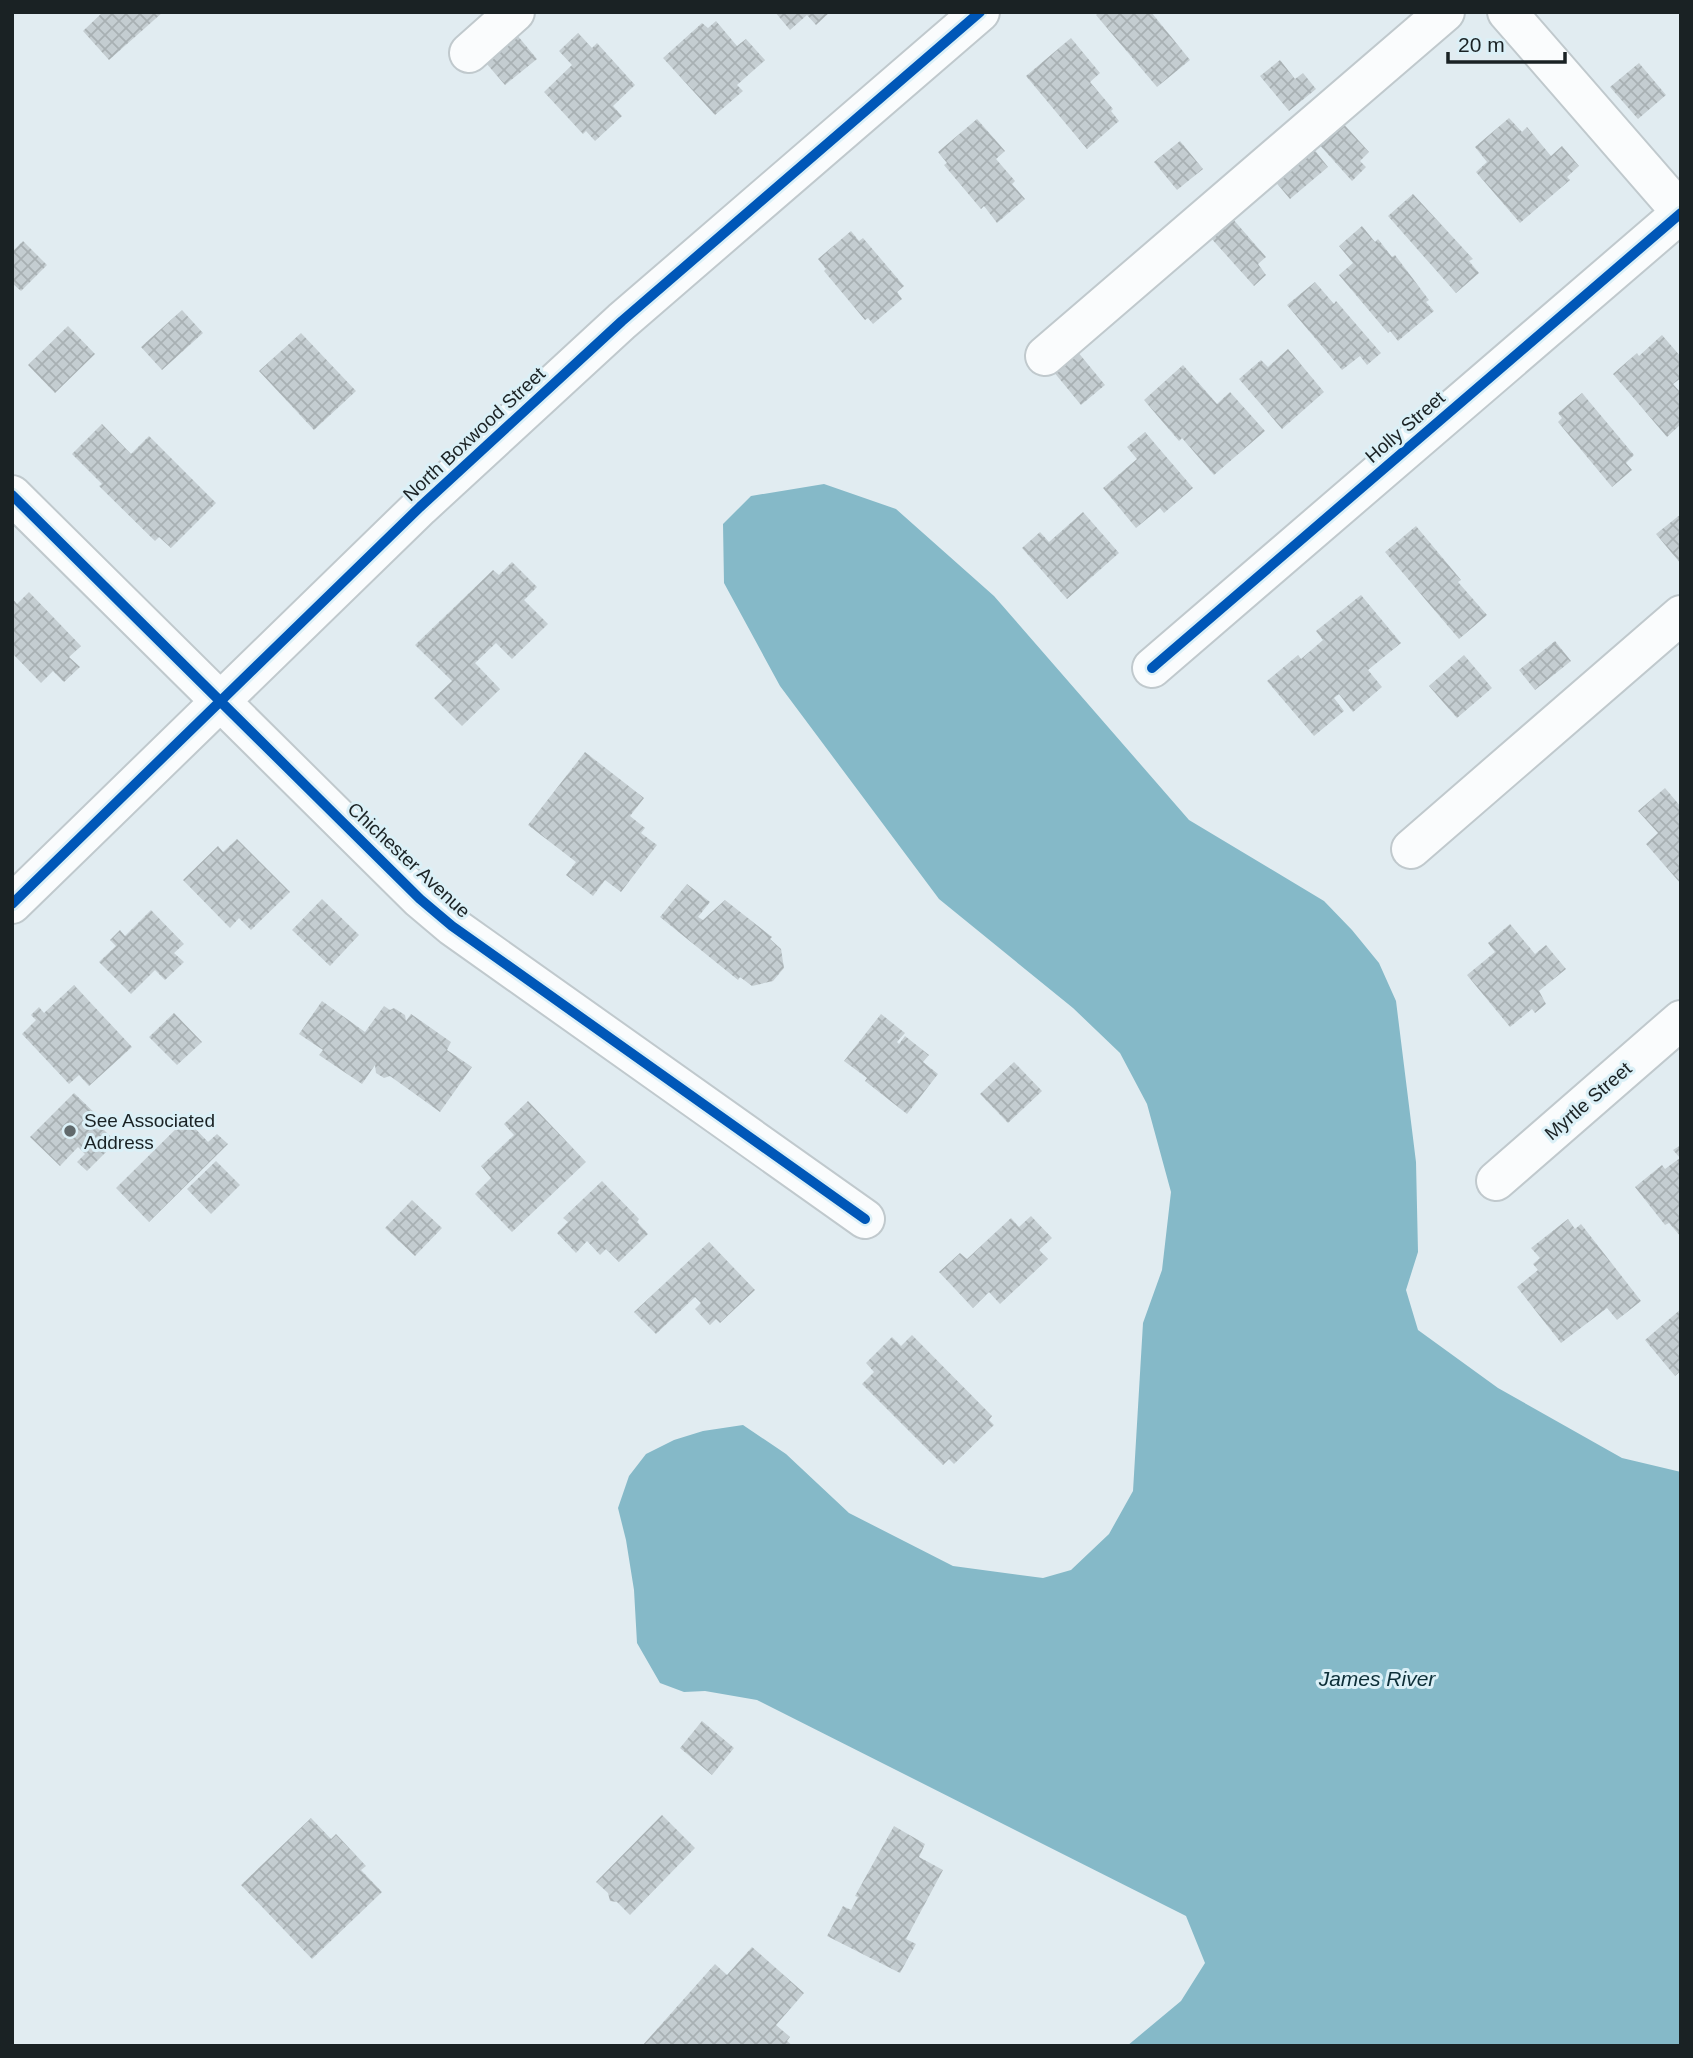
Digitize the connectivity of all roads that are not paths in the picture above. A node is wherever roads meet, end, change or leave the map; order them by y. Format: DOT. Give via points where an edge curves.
graph roads {
  1 [pos="515,12"];
  2 [pos="980,12"];
  3 [pos="1445,12"];
  4 [pos="1507,12"];
  5 [pos="469,53"];
  6 [pos="1681,212"];
  7 [pos="1045,356"];
  8 [pos="12,495"];
  9 [pos="1681,615"];
  10 [pos="1152,668"];
  11 [pos="220,700"];
  12 [pos="1411,849"];
  13 [pos="12,904"];
  14 [pos="1681,1020"];
  15 [pos="1496,1181"];
  16 [pos="864,1219"];
  1 -- 5 [label="street"];
  2 -- 11 [label="street, North Boxwood Street" via="622,321"];
  3 -- 7 [label="street"];
  4 -- 6 [label="street"];
  6 -- 10 [label="street, Holly Street"];
  8 -- 11 [label="street, Chichester Avenue"];
  9 -- 12 [label="street"];
  11 -- 13 [label="street, North Boxwood Street"];
  11 -- 16 [label="street, Chichester Avenue" via="419,899 452,926"];
  14 -- 15 [label="street, Myrtle Street"];
}
